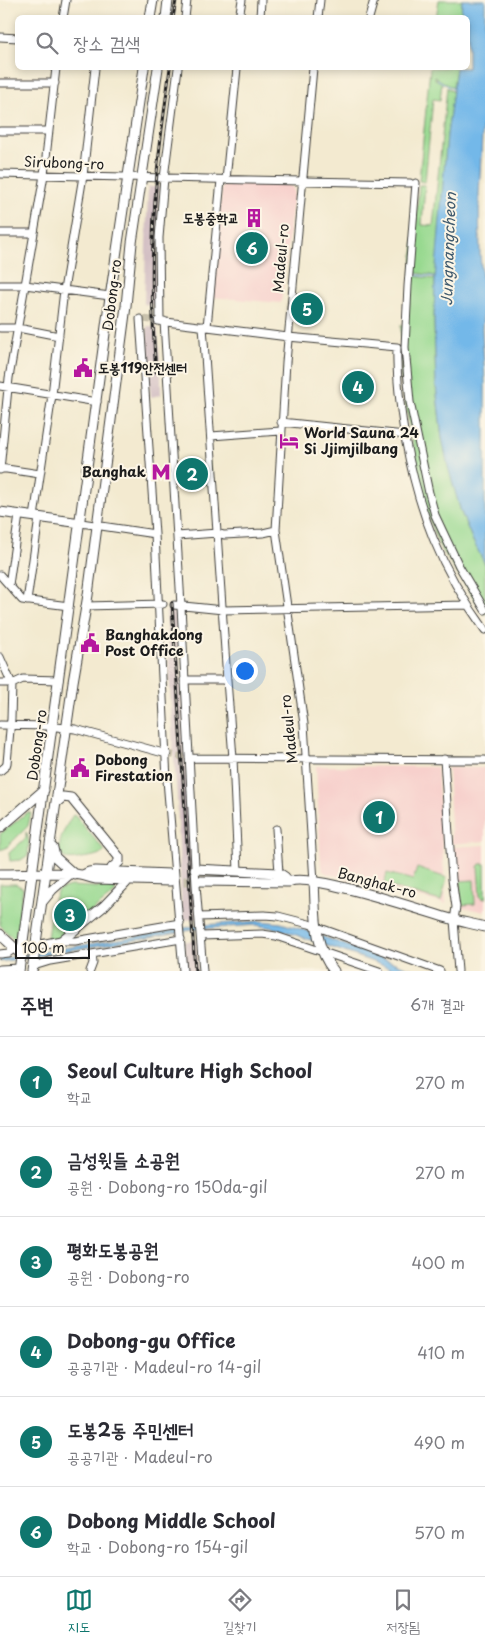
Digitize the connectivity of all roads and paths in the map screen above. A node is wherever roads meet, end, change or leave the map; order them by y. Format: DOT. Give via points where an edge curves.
graph roads {
  1 [pos="66,0"];
  2 [pos="153,0"];
  3 [pos="168,0"];
  4 [pos="187,0"];
  5 [pos="242,0"];
  6 [pos="261,0"];
  7 [pos="320,0"];
  8 [pos="374,0"];
  9 [pos="64,15"];
  10 [pos="150,15"];
  11 [pos="166,15"];
  12 [pos="185,15"];
  13 [pos="240,15"];
  14 [pos="260,15"];
  15 [pos="318,15"];
  16 [pos="370,15"];
  17 [pos="0,37"];
  18 [pos="15,38"];
  19 [pos="56,70"];
  20 [pos="95,70"];
  21 [pos="144,70"];
  22 [pos="158,70"];
  23 [pos="178,70"];
  24 [pos="237,70"];
  25 [pos="314,70"];
  26 [pos="0,83"];
  27 [pos="55,83"];
  28 [pos="0,131"];
  29 [pos="49,131"];
  30 [pos="0,174"];
  31 [pos="44,175"];
  32 [pos="83,176"];
  33 [pos="128,177"];
  34 [pos="142,177"];
  35 [pos="164,178"];
  36 [pos="224,180"];
  37 [pos="302,181"];
  38 [pos="34,232"];
  39 [pos="0,233"];
  40 [pos="0,285"];
  41 [pos="25,285"];
  42 [pos="64,290"];
  43 [pos="110,296"];
  44 [pos="124,316"];
  45 [pos="160,321"];
  46 [pos="205,326"];
  47 [pos="0,328"];
  48 [pos="18,328"];
  49 [pos="59,336"];
  50 [pos="288,337"];
  51 [pos="0,386"];
  52 [pos="8,387"];
  53 [pos="52,395"];
  54 [pos="97,402"];
  55 [pos="281,422"];
  56 [pos="281,431"];
  57 [pos="405,435"];
  58 [pos="211,436"];
  59 [pos="0,469"];
  60 [pos="40,474"];
  61 [pos="0,512"];
  62 [pos="19,515"];
  63 [pos="36,518"];
  64 [pos="81,523"];
  65 [pos="96,526"];
  66 [pos="276,530"];
  67 [pos="217,533"];
  68 [pos="154,534"];
  69 [pos="177,536"];
  70 [pos="0,575"];
  71 [pos="9,585"];
  72 [pos="27,601"];
  73 [pos="160,604"];
  74 [pos="177,605"];
  75 [pos="467,605"];
  76 [pos="69,606"];
  77 [pos="86,606"];
  78 [pos="287,607"];
  79 [pos="223,610"];
  80 [pos="485,610"];
  81 [pos="485,630"];
  82 [pos="0,657"];
  83 [pos="59,680"];
  84 [pos="184,680"];
  85 [pos="227,680"];
  86 [pos="0,683"];
  87 [pos="11,684"];
  88 [pos="0,725"];
  89 [pos="10,726"];
  90 [pos="53,727"];
  91 [pos="67,728"];
  92 [pos="167,754"];
  93 [pos="189,758"];
  94 [pos="234,758"];
  95 [pos="307,758"];
  96 [pos="4,759"];
  97 [pos="444,759"];
  98 [pos="485,760"];
  99 [pos="0,771"];
  100 [pos="44,790"];
  101 [pos="57,802"];
  102 [pos="41,814"];
  103 [pos="0,829"];
  104 [pos="276,829"];
  105 [pos="52,839"];
  106 [pos="112,868"];
  107 [pos="238,871"];
  108 [pos="0,874"];
  109 [pos="33,874"];
  110 [pos="46,874"];
  111 [pos="76,875"];
  112 [pos="96,875"];
  113 [pos="173,877"];
  114 [pos="197,878"];
  115 [pos="284,878"];
  116 [pos="314,882"];
  117 [pos="126,883"];
  118 [pos="42,902"];
  119 [pos="454,920"];
  120 [pos="200,921"];
  121 [pos="180,924"];
  122 [pos="485,927"];
  123 [pos="317,929"];
  124 [pos="0,934"];
  125 [pos="201,935"];
  126 [pos="181,938"];
  127 [pos="61,941"];
  128 [pos="36,948"];
  129 [pos="322,951"];
  130 [pos="0,954"];
  131 [pos="92,954"];
  132 [pos="20,960"];
  133 [pos="33,968"];
  134 [pos="0,969"];
  135 [pos="90,971"];
  136 [pos="183,971"];
  137 [pos="203,971"];
  138 [pos="334,971"];
  139 [pos="379,971"];
  140 [pos="440,971"];
  141 [pos="458,971"];
  1 -- 9 [label="street"];
  2 -- 10 [label="main road"];
  3 -- 11 [label="main road"];
  4 -- 12 [label="street"];
  5 -- 13 [label="street"];
  6 -- 14 [label="street"];
  7 -- 15 [label="street"];
  8 -- 16 [label="street"];
  17 -- 18 [label="street"];
  19 -- 27 [label="street"];
  20 -- 32 [label="street"];
  21 -- 33 [label="main road, Dobong-ro"];
  22 -- 34 [label="main road, Dobong-ro"];
  23 -- 35 [label="street"];
  24 -- 36 [label="street"];
  25 -- 37 [label="street, Madeul-ro"];
  26 -- 27 [label="street"];
  27 -- 29 [label="street"];
  28 -- 29 [label="street"];
  29 -- 31 [label="street"];
  30 -- 31 [label="street, Sirubong-ro"];
  31 -- 32 [label="street, Sirubong-ro"];
  31 -- 38 [label="street"];
  32 -- 33 [label="street, Sirubong-ro"];
  32 -- 42 [label="street"];
  33 -- 34 [label="street, Sirubong-ro"];
  33 -- 43 [label="main road, Dobong-ro"];
  34 -- 35 [label="street, Sirubong-ro"];
  34 -- 44 [label="main road, Dobong-ro"];
  35 -- 36 [label="street, Sirubong-ro"];
  35 -- 45 [label="street" via="159,238"];
  36 -- 37 [label="street, Sirubong-ro"];
  36 -- 46 [label="street"];
  37 -- 50 [label="street, Madeul-ro"];
  37 -- 80 [label="street" via="413,183 405,347 410,402 435,515"];
  38 -- 39 [label="street"];
  38 -- 41 [label="street"];
  40 -- 41 [label="street"];
  41 -- 42 [label="street"];
  41 -- 48 [label="street"];
  42 -- 43 [label="street"];
  42 -- 49 [label="street"];
  43 -- 54 [label="main road, Dobong-ro"];
  44 -- 65 [label="main road, Dobong-ro"];
  44 -- 68 [label="street" via="142,319"];
  45 -- 46 [label="street"];
  45 -- 69 [label="street"];
  46 -- 50 [label="street"];
  46 -- 58 [label="street"];
  47 -- 48 [label="street"];
  48 -- 49 [label="street"];
  48 -- 52 [label="street"];
  49 -- 53 [label="street"];
  50 -- 55 [label="street, Madeul-ro"];
  50 -- 57 [label="street" via="397,347 397,384"];
  51 -- 52 [label="street"];
  52 -- 53 [label="street"];
  52 -- 59 [label="street"];
  53 -- 54 [label="street"];
  53 -- 60 [label="street"];
  54 -- 64 [label="main road, Dobong-ro"];
  55 -- 56 [label="street, Madeul-ro"];
  55 -- 57 [label="street"];
  56 -- 58 [label="street"];
  56 -- 66 [label="street, Madeul-ro"];
  57 -- 75 [label="street" via="412,476 428,528"];
  58 -- 67 [label="street"];
  59 -- 60 [label="street"];
  60 -- 63 [label="street"];
  61 -- 62 [label="main road"];
  62 -- 63 [label="main road"];
  62 -- 71 [label="street"];
  63 -- 64 [label="main road"];
  63 -- 72 [label="street"];
  64 -- 65 [label="street"];
  64 -- 76 [label="main road, Dobong-ro"];
  65 -- 68 [label="street"];
  65 -- 77 [label="main road, Dobong-ro"];
  66 -- 67 [label="street"];
  66 -- 78 [label="street, Madeul-ro"];
  67 -- 69 [label="street"];
  67 -- 79 [label="street"];
  68 -- 73 [label="street"];
  69 -- 74 [label="street"];
  70 -- 71 [label="street"];
  71 -- 72 [label="street" via="22,600"];
  72 -- 76 [label="street"];
  73 -- 77 [label="street"];
  73 -- 92 [label="street"];
  74 -- 79 [label="street"];
  74 -- 84 [label="street"];
  75 -- 78 [label="street"];
  75 -- 81 [label="street"];
  76 -- 83 [label="main road, Dobong-ro"];
  77 -- 91 [label="main road, Dobong-ro"];
  78 -- 79 [label="street"];
  78 -- 95 [label="street, Madeul-ro"];
  79 -- 85 [label="street"];
  82 -- 87 [label="street"];
  83 -- 87 [label="street" via="23,679"];
  83 -- 90 [label="main road, Dobong-ro"];
  84 -- 85 [label="street"];
  84 -- 93 [label="street"];
  85 -- 94 [label="street"];
  86 -- 87 [label="street"];
  87 -- 89 [label="street"];
  88 -- 89 [label="street"];
  89 -- 90 [label="street"];
  89 -- 96 [label="street"];
  90 -- 91 [label="street"];
  90 -- 100 [label="main road, Dobong-ro"];
  91 -- 92 [label="street"];
  91 -- 101 [label="main road, Dobong-ro"];
  92 -- 113 [label="street"];
  93 -- 94 [label="street"];
  93 -- 114 [label="street"];
  94 -- 95 [label="street"];
  94 -- 107 [label="street"];
  95 -- 97 [label="street"];
  95 -- 116 [label="street, Madeul-ro"];
  96 -- 99 [label="street" via="6,766"];
  97 -- 98 [label="street"];
  97 -- 119 [label="street" via="456,906"];
  100 -- 102 [label="main road, Dobong-ro"];
  100 -- 103 [label="main road"];
  101 -- 105 [label="main road, Dobong-ro"];
  101 -- 106 [label="main road" via="63,796 71,798 119,858"];
  102 -- 103 [label="main road" via="27,809"];
  102 -- 109 [label="main road, Dobong-ro"];
  104 -- 115 [label="street"];
  105 -- 110 [label="main road, Dobong-ro"];
  105 -- 111 [label="main road" via="55,858"];
  106 -- 112 [label="main road" via="102,868"];
  106 -- 113 [label="main road"];
  107 -- 114 [label="main road"];
  107 -- 115 [label="main road"];
  108 -- 109 [label="main road"];
  109 -- 110 [label="main road"];
  109 -- 132 [label="main road, Dobong-ro"];
  110 -- 111 [label="main road"];
  110 -- 118 [label="main road, Dobong-ro"];
  111 -- 112 [label="main road" via="88,872"];
  111 -- 118 [label="main road" via="52,890"];
  112 -- 113 [label="main road"];
  112 -- 117 [label="main road" via="102,883"];
  113 -- 117 [label="main road"];
  113 -- 121 [label="street"];
  114 -- 115 [label="main road, Banghak-ro"];
  114 -- 120 [label="street"];
  115 -- 116 [label="main road, Banghak-ro"];
  116 -- 119 [label="main road, Banghak-ro" via="368,894"];
  116 -- 123 [label="main road, Madeul-ro"];
  117 -- 127 [label="main road" via="104,906"];
  118 -- 128 [label="main road, Dobong-ro"];
  119 -- 122 [label="main road, Banghak-ro"];
  119 -- 141 [label="street"];
  120 -- 123 [label="street" via="264,915 278,916"];
  120 -- 125 [label="street"];
  121 -- 126 [label="street"];
  121 -- 127 [label="street"];
  123 -- 129 [label="main road, Madeul-ro"];
  123 -- 140 [label="street"];
  124 -- 132 [label="main road"];
  125 -- 129 [label="street" via="262,934"];
  125 -- 137 [label="street"];
  126 -- 131 [label="street, Dobong-ro"];
  126 -- 136 [label="street"];
  127 -- 128 [label="main road"];
  128 -- 133 [label="main road, Dobong-ro"];
  129 -- 138 [label="main road"];
  129 -- 139 [label="street"];
  130 -- 132 [label="street" via="8,953"];
  131 -- 133 [label="street, Dobong-ro" via="45,962"];
  131 -- 135 [label="street"];
  132 -- 134 [label="street"];
}
